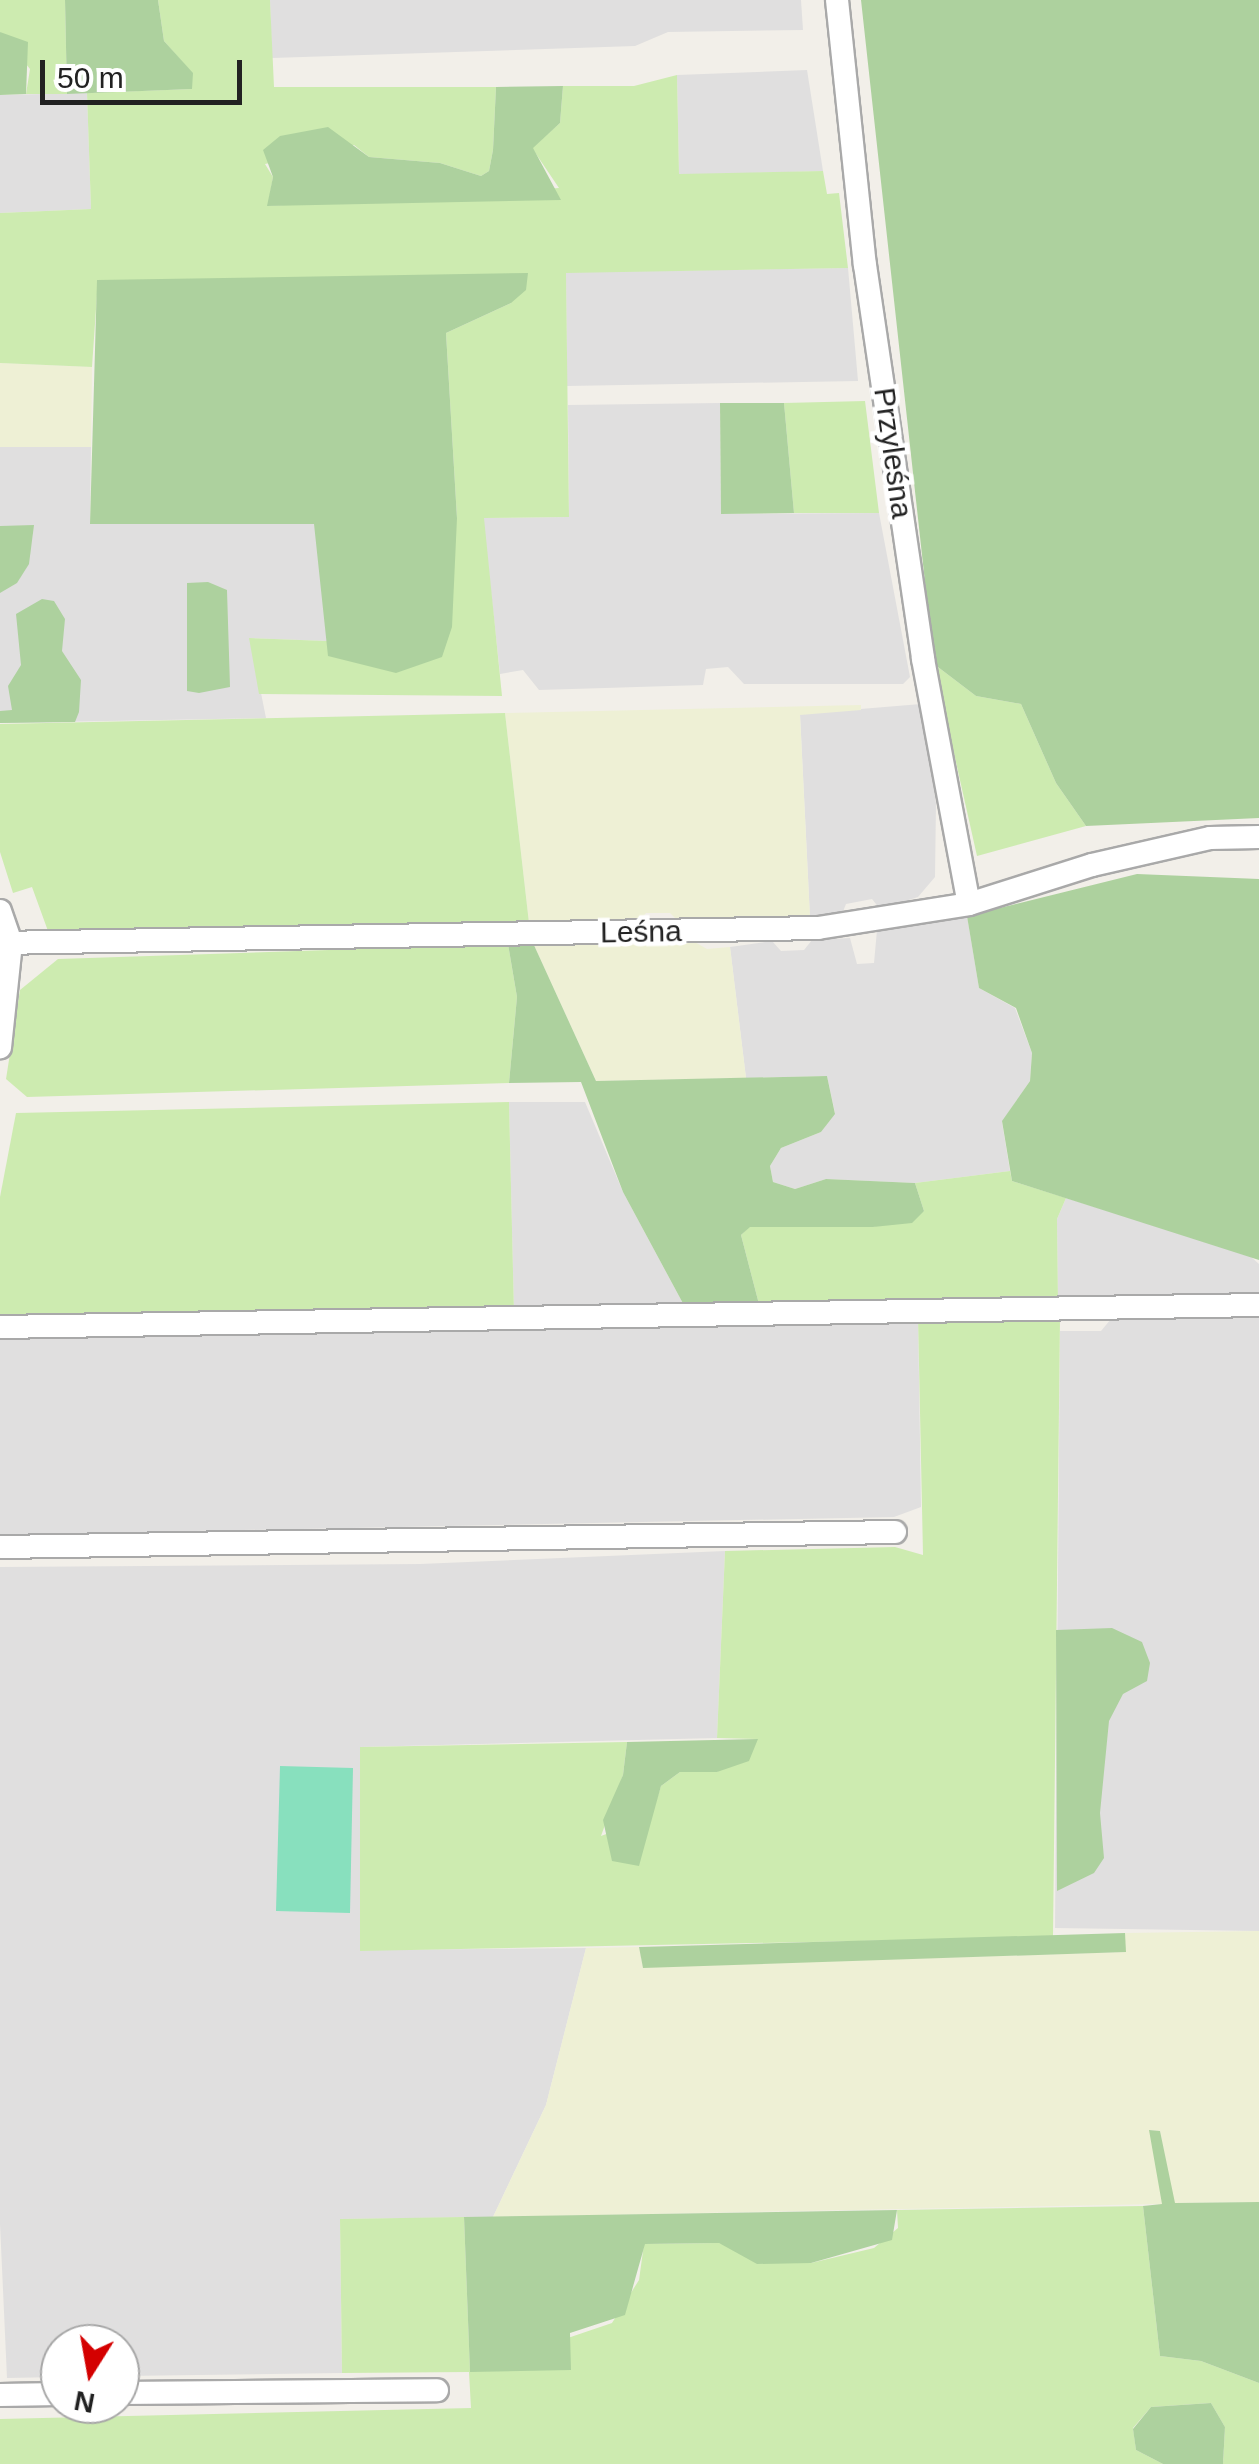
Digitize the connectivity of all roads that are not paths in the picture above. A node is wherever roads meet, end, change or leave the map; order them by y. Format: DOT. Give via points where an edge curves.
graph roads {
  1 [pos="837,0"];
  2 [pos="1259,837"];
  3 [pos="969,904"];
  4 [pos="0,911"];
  5 [pos="6,943"];
  6 [pos="0,1047"];
  7 [pos="1259,1305"];
  8 [pos="0,1327"];
  9 [pos="896,1532"];
  10 [pos="0,1546"];
  11 [pos="437,2390"];
  12 [pos="40,2394"];
  13 [pos="140,2394"];
  14 [pos="0,2395"];
  1 -- 3 [label="street, Przyleśna" via="865,265 923,659"];
  2 -- 3 [label="street, Leśna" via="1210,838 1092,865"];
  3 -- 5 [label="street, Leśna" via="801,929"];
  4 -- 5 [label="street"];
  5 -- 6 [label="street"];
  7 -- 8 [label="street"];
  9 -- 10 [label="street"];
  11 -- 13 [label="street"];
  12 -- 14 [label="street"];
}
